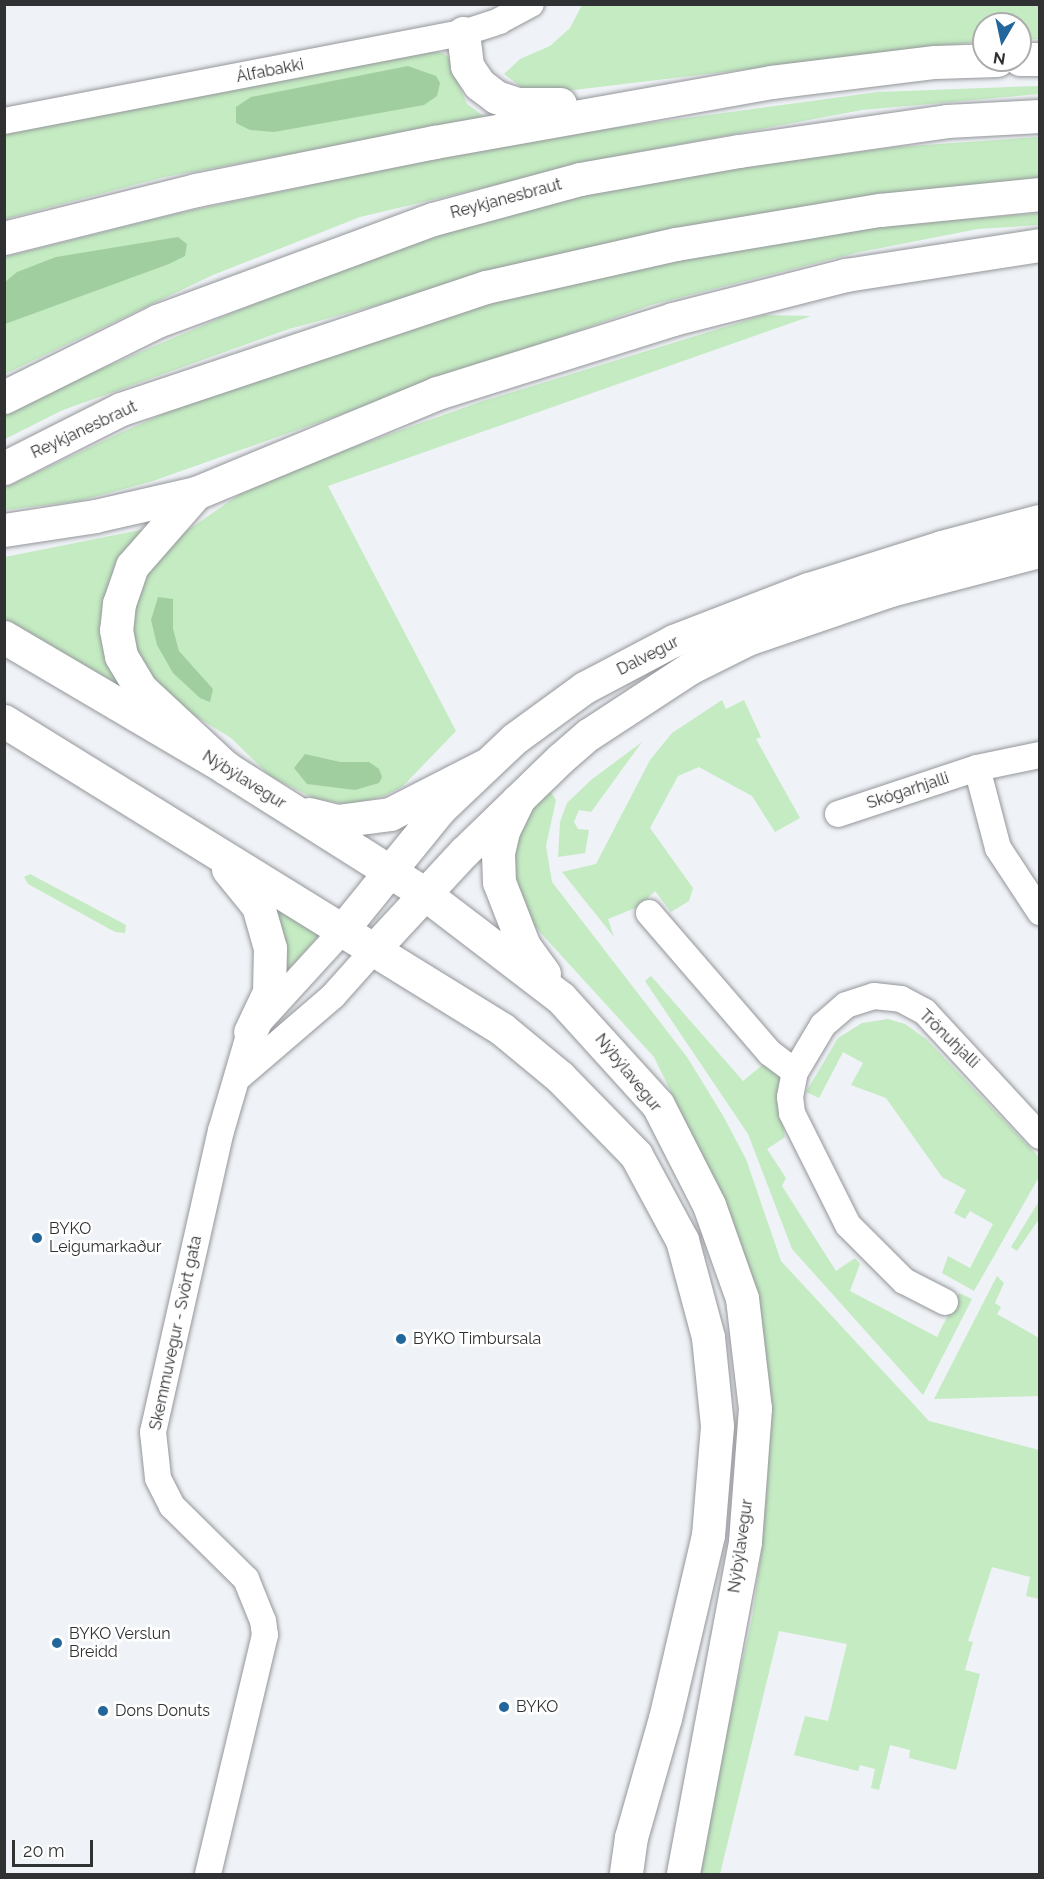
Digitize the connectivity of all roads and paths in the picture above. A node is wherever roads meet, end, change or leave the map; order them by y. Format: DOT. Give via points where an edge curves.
graph roads {
  1 [pos="531,4"];
  2 [pos="462,33"];
  3 [pos="972,61"];
  4 [pos="658,103"];
  5 [pos="1040,116"];
  6 [pos="4,121"];
  7 [pos="1040,194"];
  8 [pos="4,238"];
  9 [pos="1040,245"];
  10 [pos="4,397"];
  11 [pos="4,468"];
  12 [pos="196,493"];
  13 [pos="1040,522"];
  14 [pos="4,530"];
  15 [pos="1040,552"];
  16 [pos="4,637"];
  17 [pos="4,654"];
  18 [pos="112,699"];
  19 [pos="4,721"];
  20 [pos="1040,754"];
  21 [pos="484,766"];
  22 [pos="226,768"];
  23 [pos="977,768"];
  24 [pos="518,800"];
  25 [pos="292,810"];
  26 [pos="838,814"];
  27 [pos="199,840"];
  28 [pos="388,870"];
  29 [pos="425,894"];
  30 [pos="1040,912"];
  31 [pos="649,913"];
  32 [pos="343,930"];
  33 [pos="375,950"];
  34 [pos="561,998"];
  35 [pos="250,1032"];
  36 [pos="795,1072"];
  37 [pos="240,1076"];
  38 [pos="1040,1136"];
  39 [pos="945,1302"];
  40 [pos="208,1875"];
  41 [pos="626,1875"];
  42 [pos="683,1875"];
  1 -- 2 [label="street, Álfabakki" via="499,21"];
  2 -- 4 [label="main road" via="467,66 479,84 496,97 518,104"];
  2 -- 6 [label="street, Álfabakki"];
  3 -- 4 [label="main road" via="771,81"];
  4 -- 8 [label="main road" via="434,141 196,190"];
  5 -- 10 [label="main road, Reykjanesbraut" via="947,121 580,179 433,219 157,321"];
  7 -- 11 [label="main road, Reykjanesbraut" via="880,210 687,242 486,287 121,410"];
  9 -- 12 [label="main road" via="846,275 673,319 437,393"];
  12 -- 14 [label="main road" via="95,516"];
  12 -- 22 [label="main road" via="132,566 119,603 116,630 121,657 141,689"];
  13 -- 21 [label="street, Dalvegur" via="942,547 809,589 674,641 585,688"];
  15 -- 24 [label="street, Dalvegur" via="891,591 748,640 690,669 589,735"];
  16 -- 18 [label="main road, Nýbýlavegur"];
  17 -- 18 [label="main road"];
  18 -- 22 [label="main road, Nýbýlavegur"];
  19 -- 27 [label="main road"];
  20 -- 23 [label="street, Skógarhjalli"];
  21 -- 25 [label="main road" via="425,798 368,820 337,821"];
  21 -- 28 [label="street, Dalvegur"];
  22 -- 25 [label="main road, Nýbýlavegur"];
  23 -- 26 [label="street, Skógarhjalli"];
  23 -- 30 [label="street" via="998,848"];
  24 -- 29 [label="street, Dalvegur"];
  24 -- 34 [label="main road" via="503,831 498,854 499,882 524,946"];
  25 -- 28 [label="main road, Nýbýlavegur"];
  27 -- 32 [label="main road"];
  27 -- 35 [label="main road" via="244,886 266,926 269,992"];
  28 -- 29 [label="main road, Nýbýlavegur"];
  28 -- 32 [label="street, Dalvegur"];
  29 -- 33 [label="street, Dalvegur"];
  29 -- 34 [label="main road, Nýbýlavegur"];
  31 -- 36 [label="street" via="770,1053"];
  32 -- 33 [label="main road"];
  32 -- 35 [label="street, Skemmuvegur - Svört gata"];
  33 -- 37 [label="street" via="333,996"];
  33 -- 41 [label="main road" via="502,1029 594,1108 636,1155 682,1240 688,1262 708,1337 717,1426 708,1535 665,1718 631,1837"];
  34 -- 42 [label="main road, Nýbýlavegur" via="658,1105 709,1205 742,1298 755,1408 745,1542"];
  35 -- 37 [label="street, Skemmuvegur - Svört gata"];
  36 -- 38 [label="street, Trönuhjalli" via="823,1025 846,1005 874,996 901,999 925,1012"];
  36 -- 39 [label="street, Trönuhjalli" via="790,1097 792,1113 848,1225 904,1281"];
  37 -- 40 [label="street, Skemmuvegur - Svört gata" via="221,1131 153,1432 158,1478 172,1506 246,1579 265,1635"];
}
